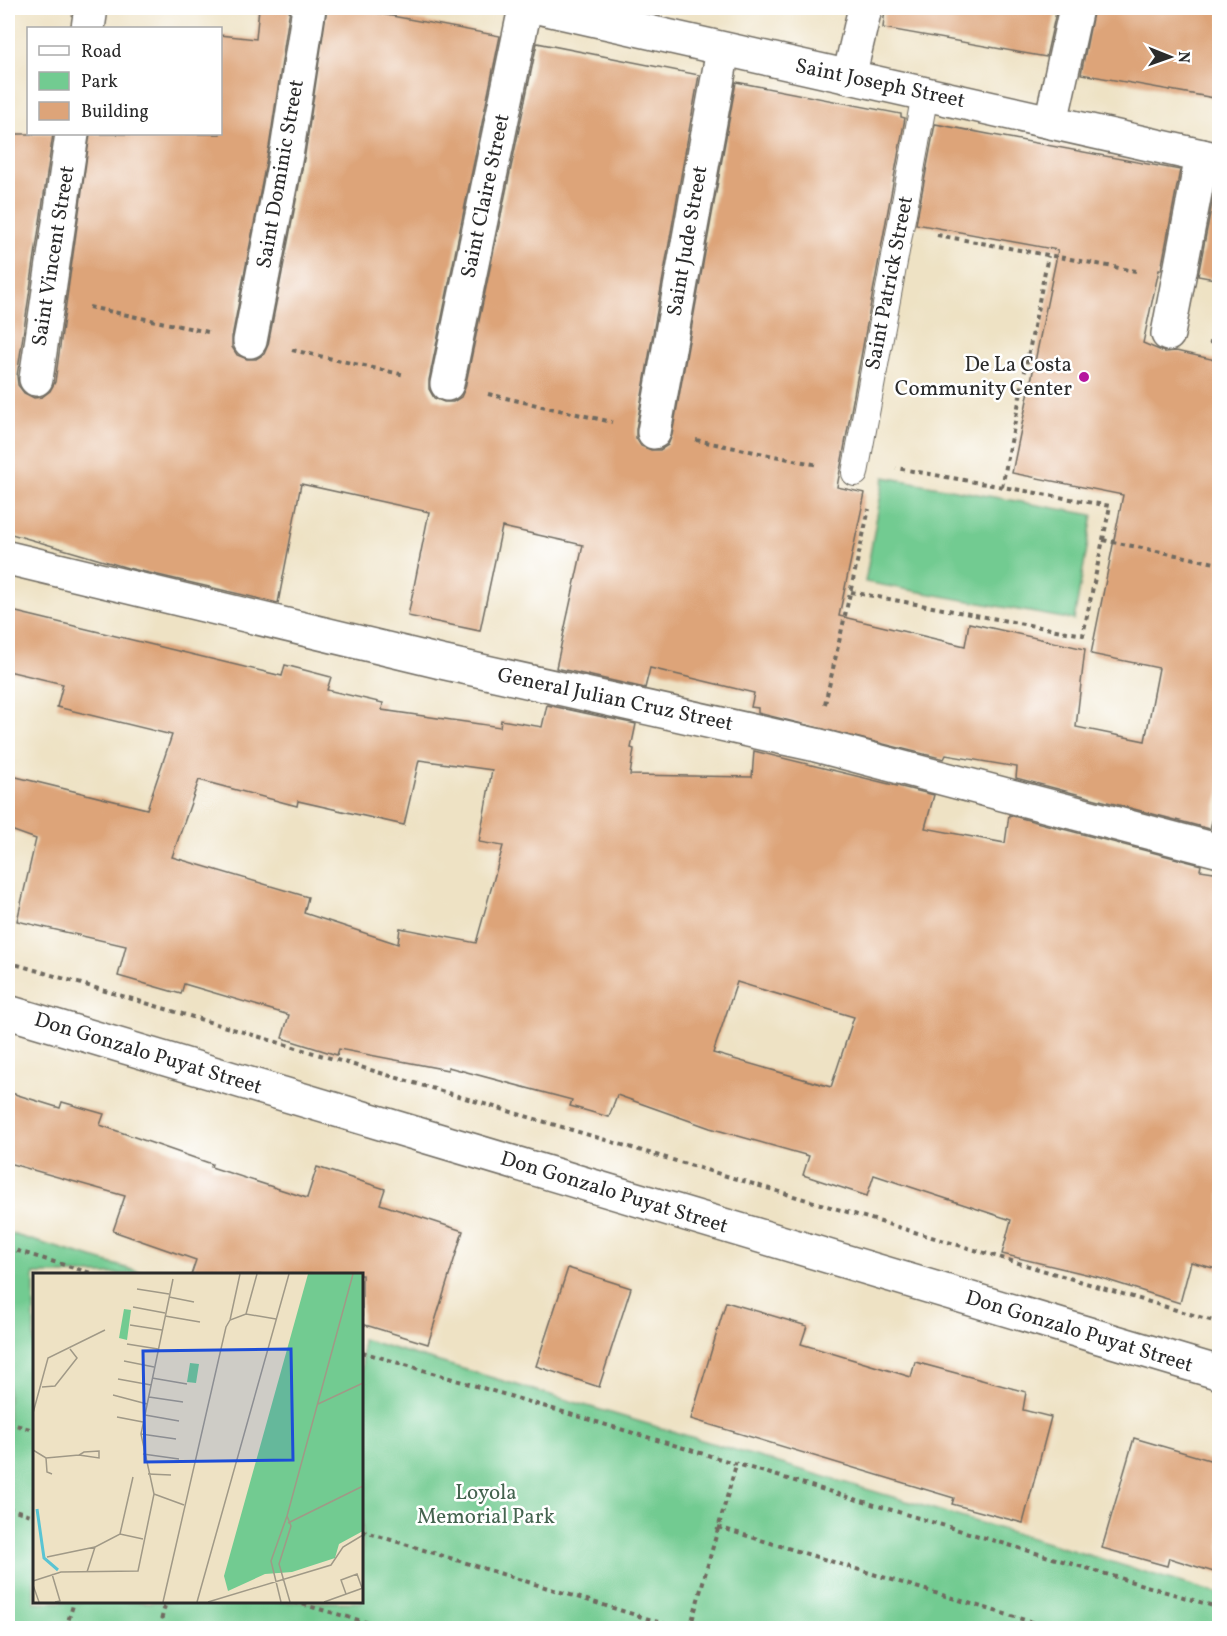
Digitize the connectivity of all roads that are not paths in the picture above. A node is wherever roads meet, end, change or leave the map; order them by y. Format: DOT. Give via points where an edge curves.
graph roads {
  1 [pos="92,8"];
  2 [pos="309,8"];
  3 [pos="525,8"];
  4 [pos="542,8"];
  5 [pos="865,8"];
  6 [pos="1076,8"];
  7 [pos="651,20"];
  8 [pos="88,27"];
  9 [pos="723,50"];
  10 [pos="849,77"];
  11 [pos="925,94"];
  12 [pos="1051,122"];
  13 [pos="72,135"];
  14 [pos="1211,158"];
  15 [pos="1168,334"];
  16 [pos="250,341"];
  17 [pos="36,379"];
  18 [pos="447,384"];
  19 [pos="654,432"];
  20 [pos="855,467"];
  21 [pos="8,558"];
  22 [pos="1220,851"];
  23 [pos="8,1012"];
  24 [pos="1220,1373"];
  1 -- 8 [label="street"];
  2 -- 16 [label="street, Saint Dominic Street" via="287,150"];
  3 -- 18 [label="street, Saint Claire Street"];
  4 -- 7 [label="street, Saint Joseph Street"];
  5 -- 10 [label="street"];
  6 -- 12 [label="street"];
  7 -- 9 [label="street, Saint Joseph Street"];
  9 -- 10 [label="street, Saint Joseph Street"];
  9 -- 19 [label="street, Saint Jude Street"];
  10 -- 11 [label="street, Saint Joseph Street"];
  11 -- 12 [label="street, Saint Joseph Street"];
  11 -- 20 [label="lane, Saint Patrick Street"];
  12 -- 14 [label="street, Saint Joseph Street"];
  13 -- 17 [label="street, Saint Vincent Street"];
  14 -- 15 [label="street" via="1178,279"];
  21 -- 22 [label="street, General Julian Cruz Street" via="441,662 816,745"];
  23 -- 24 [label="street, Don Gonzalo Puyat Street"];
}
